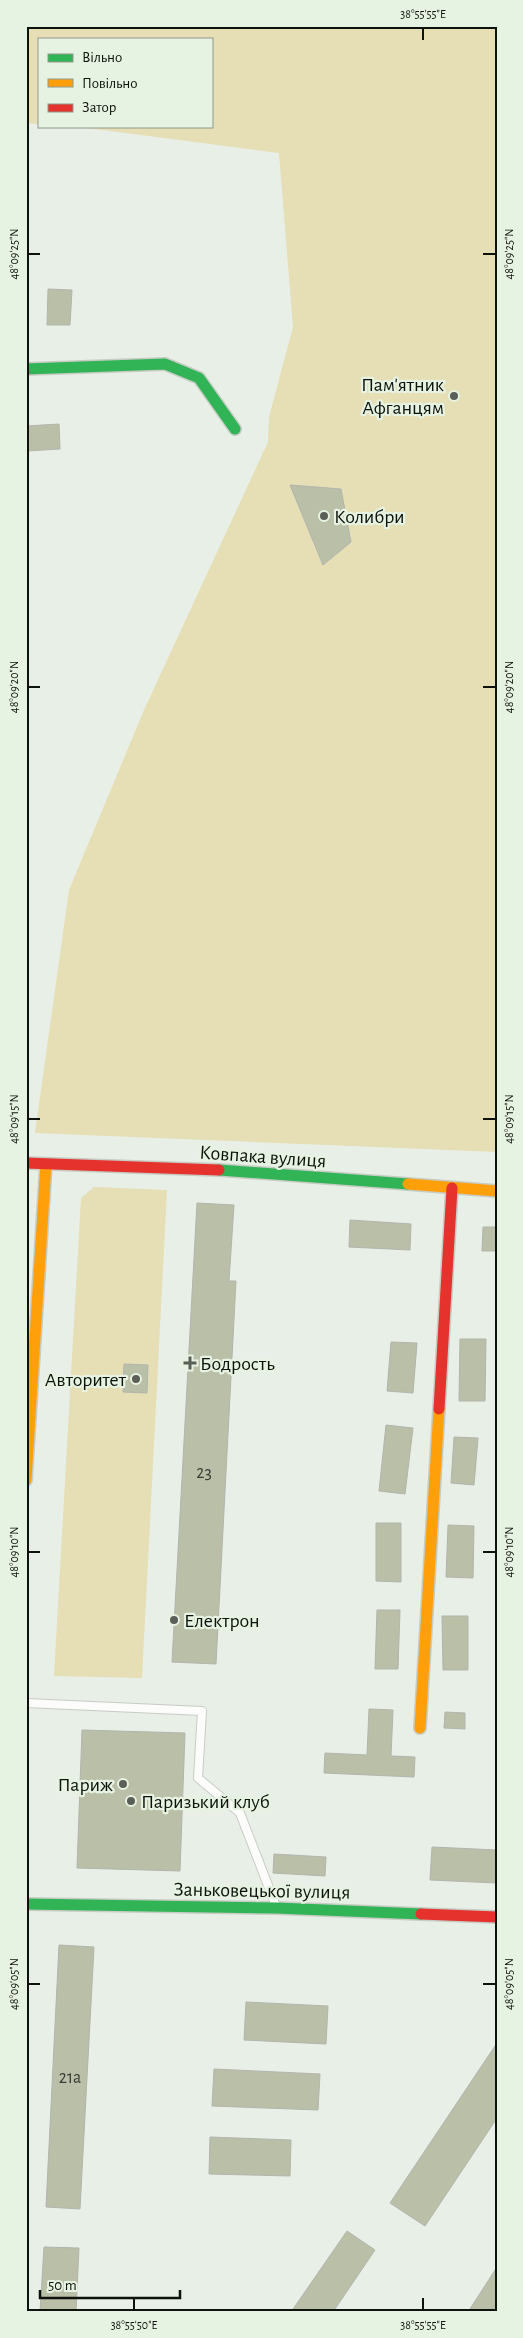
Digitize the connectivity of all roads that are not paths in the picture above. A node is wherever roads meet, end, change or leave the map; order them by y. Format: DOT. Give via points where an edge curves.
graph roads {
  1 [pos="26,369"];
  2 [pos="235,429"];
  3 [pos="26,1163"];
  4 [pos="46,1164"];
  5 [pos="452,1188"];
  6 [pos="497,1191"];
  7 [pos="26,1480"];
  8 [pos="26,1703"];
  9 [pos="420,1728"];
  10 [pos="26,1904"];
  11 [pos="276,1908"];
  12 [pos="497,1917"];
  1 -- 2 [label="street" via="165,364 199,378"];
  3 -- 4 [label="street, Ковпака вулиця"];
  4 -- 5 [label="street, Ковпака вулиця" via="200,1169"];
  4 -- 7 [label="street"];
  5 -- 6 [label="street, Ковпака вулиця"];
  5 -- 9 [label="street"];
  8 -- 11 [label="lane" via="202,1711 198,1778 240,1813"];
  10 -- 11 [label="street, Заньковецької вулиця"];
  11 -- 12 [label="street, Заньковецької вулиця"];
}
